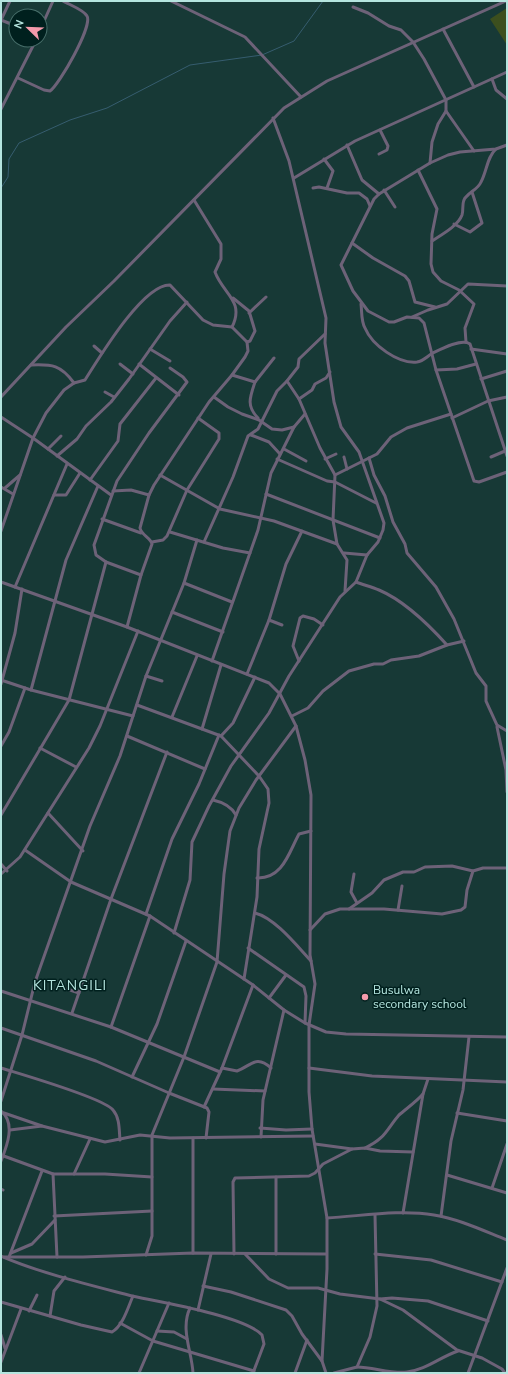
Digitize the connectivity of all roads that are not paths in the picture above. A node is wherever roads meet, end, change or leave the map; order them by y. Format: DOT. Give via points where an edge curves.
graph roads {
  1 [pos="10,1"];
  2 [pos="53,1"];
  3 [pos="63,1"];
  4 [pos="171,1"];
  5 [pos="506,1"];
  6 [pos="353,7"];
  7 [pos="48,12"];
  8 [pos="1,20"];
  9 [pos="443,28"];
  10 [pos="413,42"];
  11 [pos="32,48"];
  12 [pos="507,72"];
  13 [pos="18,78"];
  14 [pos="492,79"];
  15 [pos="474,87"];
  16 [pos="301,97"];
  17 [pos="507,99"];
  18 [pos="1,100"];
  19 [pos="446,100"];
  20 [pos="5,102"];
  21 [pos="1,109"];
  22 [pos="446,111"];
  23 [pos="273,118"];
  24 [pos="380,130"];
  25 [pos="347,145"];
  26 [pos="507,145"];
  27 [pos="496,149"];
  28 [pos="474,151"];
  29 [pos="379,154"];
  30 [pos="324,160"];
  31 [pos="430,163"];
  32 [pos="418,170"];
  33 [pos="294,178"];
  34 [pos="313,188"];
  35 [pos="327,188"];
  36 [pos="384,190"];
  37 [pos="472,192"];
  38 [pos="379,194"];
  39 [pos="194,200"];
  40 [pos="370,206"];
  41 [pos="395,207"];
  42 [pos="454,224"];
  43 [pos="432,241"];
  44 [pos="352,243"];
  45 [pos="507,286"];
  46 [pos="459,290"];
  47 [pos="266,297"];
  48 [pos="233,298"];
  49 [pos="187,302"];
  50 [pos="361,304"];
  51 [pos="435,307"];
  52 [pos="249,312"];
  53 [pos="412,317"];
  54 [pos="232,327"];
  55 [pos="326,334"];
  56 [pos="247,342"];
  57 [pos="466,342"];
  58 [pos="94,346"];
  59 [pos="150,349"];
  60 [pos="471,349"];
  61 [pos="102,353"];
  62 [pos="432,354"];
  63 [pos="507,354"];
  64 [pos="274,358"];
  65 [pos="170,362"];
  66 [pos="120,364"];
  67 [pos="139,364"];
  68 [pos="476,364"];
  69 [pos="31,365"];
  70 [pos="170,368"];
  71 [pos="436,370"];
  72 [pos="330,372"];
  73 [pos="507,372"];
  74 [pos="132,374"];
  75 [pos="232,375"];
  76 [pos="156,378"];
  77 [pos="481,379"];
  78 [pos="286,381"];
  79 [pos="255,382"];
  80 [pos="74,383"];
  81 [pos="105,392"];
  82 [pos="179,395"];
  83 [pos="1,397"];
  84 [pos="114,397"];
  85 [pos="214,397"];
  86 [pos="507,397"];
  87 [pos="299,399"];
  88 [pos="488,401"];
  89 [pos="305,414"];
  90 [pos="451,414"];
  91 [pos="1,417"];
  92 [pos="198,418"];
  93 [pos="452,418"];
  94 [pos="260,421"];
  95 [pos="294,427"];
  96 [pos="251,434"];
  97 [pos="61,436"];
  98 [pos="33,438"];
  99 [pos="48,449"];
  100 [pos="284,449"];
  101 [pos="505,451"];
  102 [pos="280,454"];
  103 [pos="336,454"];
  104 [pos="57,456"];
  105 [pos="507,456"];
  106 [pos="344,457"];
  107 [pos="491,457"];
  108 [pos="369,458"];
  109 [pos="277,459"];
  110 [pos="325,459"];
  111 [pos="306,461"];
  112 [pos="362,462"];
  113 [pos="67,464"];
  114 [pos="347,469"];
  115 [pos="507,472"];
  116 [pos="80,473"];
  117 [pos="21,474"];
  118 [pos="335,474"];
  119 [pos="160,475"];
  120 [pos="90,480"];
  121 [pos="335,482"];
  122 [pos="98,486"];
  123 [pos="3,488"];
  124 [pos="187,490"];
  125 [pos="112,493"];
  126 [pos="13,494"];
  127 [pos="266,494"];
  128 [pos="54,495"];
  129 [pos="149,495"];
  130 [pos="376,503"];
  131 [pos="220,509"];
  132 [pos="261,517"];
  133 [pos="102,519"];
  134 [pos="333,520"];
  135 [pos="1,530"];
  136 [pos="302,531"];
  137 [pos="170,532"];
  138 [pos="141,533"];
  139 [pos="380,538"];
  140 [pos="197,540"];
  141 [pos="152,542"];
  142 [pos="204,542"];
  143 [pos="337,544"];
  144 [pos="250,553"];
  145 [pos="344,553"];
  146 [pos="367,555"];
  147 [pos="106,562"];
  148 [pos="141,575"];
  149 [pos="1,582"];
  150 [pos="356,582"];
  151 [pos="184,583"];
  152 [pos="15,587"];
  153 [pos="22,589"];
  154 [pos="345,591"];
  155 [pos="54,602"];
  156 [pos="232,602"];
  157 [pos="172,612"];
  158 [pos="91,615"];
  159 [pos="269,620"];
  160 [pos="282,625"];
  161 [pos="323,625"];
  162 [pos="127,627"];
  163 [pos="138,631"];
  164 [pos="223,632"];
  165 [pos="160,641"];
  166 [pos="464,641"];
  167 [pos="447,645"];
  168 [pos="197,656"];
  169 [pos="299,661"];
  170 [pos="212,662"];
  171 [pos="221,665"];
  172 [pos="248,674"];
  173 [pos="146,676"];
  174 [pos="255,677"];
  175 [pos="2,681"];
  176 [pos="162,681"];
  177 [pos="25,688"];
  178 [pos="31,690"];
  179 [pos="280,694"];
  180 [pos="69,700"];
  181 [pos="137,705"];
  182 [pos="108,709"];
  183 [pos="133,716"];
  184 [pos="292,716"];
  185 [pos="172,717"];
  186 [pos="497,725"];
  187 [pos="296,726"];
  188 [pos="202,729"];
  189 [pos="507,732"];
  190 [pos="127,736"];
  191 [pos="220,736"];
  192 [pos="1,746"];
  193 [pos="40,748"];
  194 [pos="168,752"];
  195 [pos="240,755"];
  196 [pos="76,767"];
  197 [pos="205,769"];
  198 [pos="259,776"];
  199 [pos="507,792"];
  200 [pos="212,800"];
  201 [pos="2,809"];
  202 [pos="48,813"];
  203 [pos="1,815"];
  204 [pos="236,815"];
  205 [pos="311,831"];
  206 [pos="25,850"];
  207 [pos="83,851"];
  208 [pos="1,864"];
  209 [pos="507,868"];
  210 [pos="7,870"];
  211 [pos="473,871"];
  212 [pos="1,874"];
  213 [pos="354,874"];
  214 [pos="257,878"];
  215 [pos="71,882"];
  216 [pos="402,886"];
  217 [pos="111,898"];
  218 [pos="357,903"];
  219 [pos="349,909"];
  220 [pos="398,910"];
  221 [pos="255,913"];
  222 [pos="148,915"];
  223 [pos="310,930"];
  224 [pos="174,933"];
  225 [pos="186,941"];
  226 [pos="248,948"];
  227 [pos="217,962"];
  228 [pos="311,962"];
  229 [pos="286,975"];
  230 [pos="244,979"];
  231 [pos="253,985"];
  232 [pos="67,989"];
  233 [pos="1,990"];
  234 [pos="79,993"];
  235 [pos="269,998"];
  236 [pos="31,1000"];
  237 [pos="284,1010"];
  238 [pos="72,1014"];
  239 [pos="305,1023"];
  240 [pos="309,1026"];
  241 [pos="111,1027"];
  242 [pos="1,1028"];
  243 [pos="22,1035"];
  244 [pos="469,1037"];
  245 [pos="507,1037"];
  246 [pos="149,1043"];
  247 [pos="184,1057"];
  248 [pos="1,1068"];
  249 [pos="222,1068"];
  250 [pos="271,1068"];
  251 [pos="309,1068"];
  252 [pos="10,1071"];
  253 [pos="220,1072"];
  254 [pos="132,1077"];
  255 [pos="428,1079"];
  256 [pos="464,1079"];
  257 [pos="507,1082"];
  258 [pos="213,1089"];
  259 [pos="265,1091"];
  260 [pos="169,1094"];
  261 [pos="423,1094"];
  262 [pos="1,1101"];
  263 [pos="204,1107"];
  264 [pos="2,1112"];
  265 [pos="457,1113"];
  266 [pos="507,1121"];
  267 [pos="42,1126"];
  268 [pos="260,1128"];
  269 [pos="312,1129"];
  270 [pos="10,1130"];
  271 [pos="152,1135"];
  272 [pos="313,1136"];
  273 [pos="261,1137"];
  274 [pos="193,1138"];
  275 [pos="206,1138"];
  276 [pos="90,1139"];
  277 [pos="120,1140"];
  278 [pos="315,1144"];
  279 [pos="507,1144"];
  280 [pos="365,1148"];
  281 [pos="352,1149"];
  282 [pos="412,1152"];
  283 [pos="2,1155"];
  284 [pos="1,1161"];
  285 [pos="319,1166"];
  286 [pos="42,1171"];
  287 [pos="53,1174"];
  288 [pos="74,1174"];
  289 [pos="447,1175"];
  290 [pos="276,1177"];
  291 [pos="152,1178"];
  292 [pos="492,1188"];
  293 [pos="507,1194"];
  294 [pos="152,1211"];
  295 [pos="403,1214"];
  296 [pos="375,1215"];
  297 [pos="441,1216"];
  298 [pos="54,1218"];
  299 [pos="327,1218"];
  300 [pos="507,1240"];
  301 [pos="193,1253"];
  302 [pos="211,1254"];
  303 [pos="234,1254"];
  304 [pos="245,1254"];
  305 [pos="276,1254"];
  306 [pos="326,1254"];
  307 [pos="375,1254"];
  308 [pos="10,1255"];
  309 [pos="146,1255"];
  310 [pos="2,1256"];
  311 [pos="57,1257"];
  312 [pos="507,1268"];
  313 [pos="65,1277"];
  314 [pos="502,1282"];
  315 [pos="203,1286"];
  316 [pos="326,1289"];
  317 [pos="37,1295"];
  318 [pos="132,1296"];
  319 [pos="376,1298"];
  320 [pos="380,1299"];
  321 [pos="1,1302"];
  322 [pos="168,1303"];
  323 [pos="190,1308"];
  324 [pos="21,1309"];
  325 [pos="198,1310"];
  326 [pos="30,1311"];
  327 [pos="50,1316"];
  328 [pos="488,1321"];
  329 [pos="120,1323"];
  330 [pos="157,1331"];
  331 [pos="1,1335"];
  332 [pos="187,1339"];
  333 [pos="2,1340"];
  334 [pos="154,1340"];
  335 [pos="307,1340"];
  336 [pos="5,1348"];
  337 [pos="459,1351"];
  338 [pos="190,1352"];
  339 [pos="475,1355"];
  340 [pos="322,1361"];
  341 [pos="1,1362"];
  342 [pos="357,1368"];
  343 [pos="507,1368"];
  344 [pos="502,1369"];
  345 [pos="253,1372"];
  346 [pos="139,1373"];
  347 [pos="193,1373"];
  348 [pos="295,1373"];
  349 [pos="326,1373"];
  350 [pos="334,1373"];
  351 [pos="468,1373"];
  352 [pos="504,1373"];
  1 -- 8 [label="street"];
  2 -- 7 [label="street"];
  3 -- 13 [label="street" via="86,14 88,19 76,52 50,90 44,90"];
  4 -- 16 [label="street" via="248,39"];
  5 -- 9 [label="street"];
  6 -- 10 [label="street" via="401,30"];
  9 -- 10 [label="street"];
  9 -- 15 [label="street"];
  10 -- 16 [label="street" via="327,81"];
  10 -- 19 [label="street"];
  11 -- 13 [label="street"];
  12 -- 14 [label="street"];
  13 -- 20 [label="street"];
  14 -- 15 [label="street"];
  14 -- 17 [label="street" via="496,90"];
  15 -- 19 [label="street"];
  16 -- 23 [label="street"];
  18 -- 20 [label="street"];
  19 -- 22 [label="street"];
  19 -- 24 [label="street"];
  20 -- 21 [label="street"];
  22 -- 28 [label="street"];
  22 -- 31 [label="street" via="432,142"];
  23 -- 33 [label="street"];
  23 -- 39 [label="street"];
  24 -- 25 [label="street"];
  24 -- 29 [label="street" via="388,146 387,150"];
  25 -- 30 [label="street"];
  25 -- 38 [label="street" via="362,180"];
  26 -- 27 [label="street"];
  27 -- 28 [label="street"];
  27 -- 37 [label="street" via="490,155 482,181"];
  28 -- 31 [label="street" via="456,152"];
  30 -- 33 [label="street"];
  30 -- 35 [label="street" via="332,171"];
  31 -- 32 [label="street"];
  32 -- 36 [label="street"];
  32 -- 43 [label="street" via="436,204"];
  33 -- 55 [label="street" via="326,318"];
  34 -- 35 [label="street"];
  35 -- 40 [label="street" via="347,193 362,193"];
  36 -- 38 [label="street"];
  36 -- 41 [label="street"];
  37 -- 42 [label="street" via="464,199 462,215"];
  37 -- 42 [label="street" via="482,220 481,224 470,232"];
  38 -- 40 [label="street"];
  39 -- 48 [label="street" via="220,240 221,259 215,272 220,283"];
  39 -- 69 [label="street"];
  40 -- 44 [label="street"];
  42 -- 43 [label="street"];
  43 -- 46 [label="street" via="431,264 435,275"];
  44 -- 50 [label="street" via="341,265"];
  44 -- 51 [label="street" via="405,276 415,302"];
  45 -- 46 [label="street" via="468,284"];
  46 -- 51 [label="street" via="449,303"];
  46 -- 57 [label="street" via="474,304 465,328"];
  47 -- 52 [label="street"];
  48 -- 52 [label="street"];
  48 -- 54 [label="street" via="237,312"];
  49 -- 54 [label="street" via="210,324"];
  49 -- 59 [label="street"];
  49 -- 61 [label="street" via="170,286 157,288 142,301"];
  50 -- 53 [label="street" via="368,311 389,322"];
  50 -- 62 [label="street" via="365,330 382,348 395,357 414,362 424,360"];
  51 -- 53 [label="street"];
  52 -- 56 [label="street" via="254,331"];
  53 -- 62 [label="street" via="424,323"];
  54 -- 56 [label="street"];
  55 -- 72 [label="street"];
  55 -- 78 [label="street" via="299,359 298,367"];
  56 -- 75 [label="street" via="247,354"];
  57 -- 60 [label="street" via="470,344"];
  57 -- 62 [label="street"];
  58 -- 61 [label="street"];
  59 -- 65 [label="street"];
  59 -- 67 [label="street"];
  60 -- 63 [label="street"];
  60 -- 68 [label="street"];
  61 -- 80 [label="street" via="85,380"];
  62 -- 71 [label="street"];
  64 -- 79 [label="street"];
  66 -- 74 [label="street"];
  67 -- 74 [label="street"];
  67 -- 76 [label="street"];
  68 -- 71 [label="street" via="457,369"];
  68 -- 77 [label="street"];
  69 -- 80 [label="street" via="52,364 68,375"];
  69 -- 83 [label="street"];
  70 -- 82 [label="street" via="187,382"];
  71 -- 90 [label="street"];
  72 -- 87 [label="street"];
  72 -- 112 [label="street" via="340,424 355,444"];
  73 -- 77 [label="street"];
  74 -- 84 [label="street"];
  75 -- 79 [label="street"];
  75 -- 85 [label="street"];
  76 -- 82 [label="street"];
  76 -- 120 [label="street" via="120,424 118,441"];
  77 -- 88 [label="street"];
  78 -- 87 [label="street"];
  78 -- 94 [label="street" via="277,391"];
  79 -- 94 [label="street" via="249,404"];
  80 -- 98 [label="street" via="64,390 46,413"];
  81 -- 84 [label="street"];
  82 -- 125 [label="street" via="124,468"];
  84 -- 104 [label="street" via="77,439"];
  85 -- 92 [label="street"];
  85 -- 94 [label="street" via="228,407"];
  86 -- 88 [label="street"];
  87 -- 89 [label="street"];
  88 -- 93 [label="street"];
  88 -- 101 [label="street"];
  89 -- 95 [label="street"];
  89 -- 110 [label="street"];
  90 -- 93 [label="street"];
  90 -- 108 [label="street" via="399,432 391,437 377,454"];
  91 -- 98 [label="street"];
  92 -- 119 [label="street"];
  92 -- 124 [label="street" via="219,433 219,439"];
  93 -- 115 [label="street" via="474,481 479,482"];
  94 -- 95 [label="street" via="275,429"];
  94 -- 96 [label="street" via="258,429"];
  95 -- 100 [label="street"];
  96 -- 102 [label="street" via="269,442"];
  96 -- 131 [label="street" via="243,446"];
  97 -- 99 [label="street"];
  98 -- 99 [label="street"];
  98 -- 117 [label="street"];
  99 -- 104 [label="street"];
  100 -- 102 [label="street"];
  100 -- 111 [label="street"];
  101 -- 105 [label="street"];
  101 -- 107 [label="street"];
  102 -- 109 [label="street"];
  103 -- 110 [label="street"];
  104 -- 113 [label="street"];
  106 -- 114 [label="street"];
  108 -- 112 [label="street"];
  108 -- 166 [label="street" via="407,553 436,587"];
  109 -- 121 [label="street" via="327,481"];
  109 -- 127 [label="street"];
  110 -- 118 [label="street"];
  112 -- 114 [label="street"];
  112 -- 130 [label="street"];
  113 -- 116 [label="street"];
  113 -- 128 [label="street"];
  114 -- 118 [label="street"];
  116 -- 120 [label="street"];
  116 -- 128 [label="street" via="66,494"];
  117 -- 123 [label="street"];
  117 -- 126 [label="street"];
  118 -- 121 [label="street"];
  119 -- 124 [label="street"];
  119 -- 129 [label="street"];
  120 -- 122 [label="street"];
  121 -- 130 [label="street"];
  121 -- 134 [label="street"];
  122 -- 125 [label="street"];
  122 -- 155 [label="street" via="69,551"];
  123 -- 126 [label="street"];
  124 -- 131 [label="street"];
  124 -- 137 [label="street"];
  125 -- 129 [label="street" via="136,491"];
  125 -- 133 [label="street"];
  126 -- 135 [label="street"];
  127 -- 132 [label="street"];
  127 -- 134 [label="street"];
  128 -- 152 [label="street"];
  129 -- 138 [label="street" via="140,525"];
  130 -- 139 [label="street" via="384,523"];
  131 -- 132 [label="street"];
  131 -- 142 [label="street"];
  132 -- 136 [label="street"];
  132 -- 144 [label="street"];
  133 -- 138 [label="street"];
  133 -- 147 [label="street" via="94,551"];
  134 -- 139 [label="street"];
  134 -- 143 [label="street"];
  136 -- 143 [label="street"];
  136 -- 159 [label="street" via="286,564"];
  137 -- 140 [label="street"];
  137 -- 141 [label="street" via="163,540"];
  138 -- 141 [label="street"];
  139 -- 146 [label="street"];
  140 -- 142 [label="street"];
  140 -- 151 [label="street"];
  141 -- 148 [label="street"];
  142 -- 144 [label="street"];
  143 -- 145 [label="street"];
  144 -- 156 [label="street"];
  145 -- 146 [label="street"];
  145 -- 154 [label="street" via="347,566"];
  146 -- 150 [label="street"];
  147 -- 148 [label="street"];
  147 -- 158 [label="street"];
  148 -- 162 [label="street"];
  149 -- 152 [label="street"];
  150 -- 154 [label="street"];
  150 -- 167 [label="street" via="379,590 401,603"];
  151 -- 156 [label="street"];
  151 -- 157 [label="street"];
  152 -- 153 [label="street"];
  153 -- 155 [label="street"];
  153 -- 175 [label="street" via="15,633"];
  154 -- 161 [label="street"];
  155 -- 158 [label="street"];
  155 -- 178 [label="street"];
  156 -- 164 [label="street"];
  157 -- 164 [label="street"];
  157 -- 165 [label="street"];
  158 -- 162 [label="street"];
  158 -- 180 [label="street"];
  159 -- 160 [label="street"];
  159 -- 172 [label="street"];
  161 -- 169 [label="street"];
  161 -- 169 [label="street" via="306,616 299,619 293,646"];
  162 -- 163 [label="street"];
  163 -- 165 [label="street"];
  163 -- 182 [label="street"];
  164 -- 170 [label="street"];
  165 -- 168 [label="street"];
  165 -- 173 [label="street"];
  166 -- 167 [label="street"];
  166 -- 186 [label="street" via="476,674 486,686 486,701"];
  167 -- 184 [label="street" via="419,656 391,660 350,671 323,691 307,709"];
  168 -- 170 [label="street"];
  168 -- 185 [label="street"];
  169 -- 179 [label="street"];
  170 -- 171 [label="street"];
  171 -- 172 [label="street"];
  171 -- 188 [label="street"];
  172 -- 174 [label="street"];
  173 -- 176 [label="street"];
  173 -- 181 [label="street"];
  174 -- 179 [label="street" via="272,685"];
  174 -- 191 [label="street" via="233,723"];
  175 -- 177 [label="street"];
  177 -- 178 [label="street"];
  177 -- 192 [label="street" via="9,732"];
  178 -- 180 [label="street"];
  179 -- 184 [label="street"];
  179 -- 195 [label="street"];
  180 -- 182 [label="street"];
  180 -- 193 [label="street"];
  181 -- 183 [label="street"];
  181 -- 185 [label="street"];
  182 -- 183 [label="street"];
  182 -- 196 [label="street" via="89,748"];
  183 -- 190 [label="street"];
  184 -- 187 [label="street"];
  185 -- 188 [label="street"];
  186 -- 189 [label="street"];
  186 -- 199 [label="street" via="506,770"];
  187 -- 198 [label="street"];
  187 -- 205 [label="street" via="310,786"];
  188 -- 191 [label="street"];
  190 -- 194 [label="street"];
  190 -- 207 [label="street" via="96,810"];
  191 -- 195 [label="street"];
  191 -- 197 [label="street"];
  193 -- 196 [label="street"];
  193 -- 201 [label="street"];
  194 -- 197 [label="street"];
  194 -- 217 [label="street"];
  195 -- 198 [label="street"];
  195 -- 200 [label="street" via="227,772"];
  196 -- 202 [label="street"];
  197 -- 222 [label="street" via="172,839"];
  198 -- 204 [label="street"];
  198 -- 214 [label="street" via="270,793 259,849"];
  200 -- 204 [label="street" via="226,804"];
  200 -- 224 [label="street" via="192,842 190,880"];
  201 -- 203 [label="street"];
  202 -- 206 [label="street"];
  202 -- 207 [label="street"];
  204 -- 227 [label="street" via="230,831 226,857"];
  205 -- 214 [label="street" via="299,834 286,861 270,876"];
  205 -- 223 [label="street"];
  206 -- 210 [label="street"];
  206 -- 215 [label="street"];
  207 -- 215 [label="street"];
  208 -- 210 [label="street"];
  209 -- 211 [label="street" via="483,868"];
  210 -- 212 [label="street"];
  211 -- 218 [label="street" via="452,866 403,872 384,880"];
  211 -- 220 [label="street" via="463,909 448,914"];
  213 -- 218 [label="street" via="351,892"];
  214 -- 221 [label="street"];
  215 -- 217 [label="street"];
  215 -- 236 [label="street"];
  216 -- 220 [label="street"];
  217 -- 222 [label="street"];
  217 -- 234 [label="street"];
  218 -- 219 [label="street"];
  219 -- 220 [label="street"];
  219 -- 223 [label="street" via="325,914"];
  221 -- 226 [label="street"];
  221 -- 228 [label="street" via="265,916 281,930"];
  222 -- 224 [label="street"];
  222 -- 241 [label="street"];
  223 -- 228 [label="street"];
  224 -- 225 [label="street"];
  225 -- 227 [label="street"];
  225 -- 246 [label="street" via="174,980"];
  226 -- 229 [label="street"];
  226 -- 230 [label="street"];
  227 -- 230 [label="street"];
  227 -- 247 [label="street"];
  228 -- 240 [label="street" via="315,994"];
  229 -- 235 [label="street"];
  229 -- 239 [label="street" via="305,990"];
  230 -- 231 [label="street"];
  231 -- 235 [label="street"];
  231 -- 249 [label="street"];
  232 -- 234 [label="street"];
  233 -- 236 [label="street"];
  234 -- 238 [label="street"];
  235 -- 237 [label="street"];
  236 -- 238 [label="street"];
  236 -- 243 [label="street"];
  237 -- 239 [label="street"];
  237 -- 250 [label="street"];
  238 -- 241 [label="street"];
  239 -- 240 [label="street"];
  240 -- 244 [label="street" via="339,1034"];
  240 -- 251 [label="street"];
  241 -- 246 [label="street"];
  242 -- 243 [label="street"];
  243 -- 252 [label="street"];
  243 -- 254 [label="street" via="90,1058"];
  244 -- 245 [label="street"];
  244 -- 256 [label="street"];
  246 -- 247 [label="street"];
  246 -- 254 [label="street"];
  247 -- 253 [label="street"];
  247 -- 260 [label="street"];
  248 -- 252 [label="street"];
  249 -- 250 [label="street" via="237,1071 258,1061 266,1063"];
  249 -- 253 [label="street"];
  250 -- 259 [label="street"];
  251 -- 255 [label="street" via="348,1074"];
  251 -- 269 [label="street"];
  252 -- 262 [label="street"];
  252 -- 277 [label="street" via="111,1107 118,1120"];
  253 -- 258 [label="street"];
  254 -- 260 [label="street"];
  255 -- 256 [label="street"];
  255 -- 261 [label="street"];
  256 -- 257 [label="street"];
  256 -- 265 [label="street"];
  258 -- 259 [label="street"];
  258 -- 263 [label="street"];
  259 -- 268 [label="street"];
  260 -- 263 [label="street"];
  260 -- 271 [label="street"];
  261 -- 280 [label="street" via="400,1114 385,1135"];
  261 -- 282 [label="street"];
  263 -- 275 [label="street" via="209,1112"];
  264 -- 267 [label="street"];
  264 -- 270 [label="street"];
  265 -- 266 [label="street"];
  265 -- 289 [label="street"];
  267 -- 270 [label="street"];
  267 -- 276 [label="street"];
  268 -- 269 [label="street"];
  268 -- 273 [label="street"];
  269 -- 272 [label="street"];
  270 -- 283 [label="street"];
  271 -- 274 [label="street" via="164,1138"];
  271 -- 277 [label="street"];
  271 -- 291 [label="street"];
  272 -- 273 [label="street"];
  272 -- 278 [label="street"];
  273 -- 275 [label="street"];
  274 -- 275 [label="street"];
  274 -- 301 [label="street"];
  276 -- 277 [label="street" via="105,1142"];
  276 -- 288 [label="street"];
  278 -- 281 [label="street"];
  278 -- 285 [label="street"];
  279 -- 292 [label="street"];
  280 -- 281 [label="street"];
  280 -- 282 [label="street"];
  281 -- 285 [label="street"];
  282 -- 295 [label="street"];
  283 -- 284 [label="street"];
  283 -- 286 [label="street"];
  285 -- 290 [label="street" via="315,1173 309,1176"];
  285 -- 299 [label="street"];
  286 -- 287 [label="street"];
  286 -- 308 [label="street"];
  287 -- 288 [label="street"];
  287 -- 298 [label="street"];
  288 -- 291 [label="street"];
  289 -- 292 [label="street"];
  289 -- 297 [label="street"];
  290 -- 303 [label="street" via="234,1179"];
  290 -- 305 [label="street"];
  291 -- 294 [label="street"];
  292 -- 293 [label="street"];
  294 -- 298 [label="street"];
  294 -- 309 [label="street" via="152,1236"];
  295 -- 296 [label="street"];
  295 -- 297 [label="street"];
  296 -- 299 [label="street"];
  296 -- 307 [label="street"];
  297 -- 300 [label="street"];
  298 -- 308 [label="street" via="32,1244"];
  298 -- 311 [label="street"];
  299 -- 306 [label="street"];
  301 -- 302 [label="street"];
  301 -- 309 [label="street"];
  302 -- 303 [label="street"];
  302 -- 315 [label="street"];
  303 -- 304 [label="street"];
  304 -- 305 [label="street"];
  304 -- 316 [label="street" via="269,1279 279,1285 288,1288"];
  305 -- 306 [label="street"];
  306 -- 316 [label="street"];
  307 -- 314 [label="street" via="431,1260"];
  307 -- 319 [label="street"];
  308 -- 310 [label="street"];
  308 -- 311 [label="street"];
  309 -- 311 [label="street"];
  310 -- 313 [label="street"];
  312 -- 314 [label="street"];
  313 -- 318 [label="street"];
  313 -- 327 [label="street" via="54,1291"];
  314 -- 328 [label="street"];
  315 -- 325 [label="street"];
  315 -- 335 [label="street" via="282,1307 292,1316"];
  316 -- 319 [label="street" via="347,1296"];
  316 -- 340 [label="street"];
  317 -- 326 [label="street"];
  318 -- 322 [label="street"];
  318 -- 329 [label="street"];
  319 -- 320 [label="street"];
  319 -- 342 [label="street" via="377,1306 370,1337"];
  320 -- 328 [label="street" via="428,1301"];
  320 -- 337 [label="street" via="403,1310"];
  321 -- 324 [label="street"];
  322 -- 323 [label="street"];
  322 -- 330 [label="street"];
  323 -- 325 [label="street"];
  323 -- 332 [label="street"];
  324 -- 326 [label="street"];
  324 -- 336 [label="street"];
  325 -- 345 [label="street" via="243,1324 260,1333 264,1344"];
  326 -- 327 [label="street"];
  327 -- 329 [label="street" via="111,1332 116,1330"];
  328 -- 339 [label="street"];
  329 -- 334 [label="street"];
  330 -- 332 [label="street" via="174,1332"];
  330 -- 334 [label="street"];
  331 -- 333 [label="street"];
  332 -- 338 [label="street"];
  333 -- 336 [label="street"];
  334 -- 338 [label="street"];
  334 -- 346 [label="street"];
  335 -- 340 [label="street"];
  335 -- 348 [label="street"];
  336 -- 341 [label="street"];
  337 -- 339 [label="street"];
  337 -- 342 [label="street" via="423,1368 408,1372"];
  338 -- 345 [label="street"];
  338 -- 347 [label="street"];
  339 -- 344 [label="street"];
  339 -- 351 [label="street"];
  340 -- 349 [label="street"];
  342 -- 350 [label="street"];
  343 -- 344 [label="street"];
  344 -- 352 [label="street"];
}
